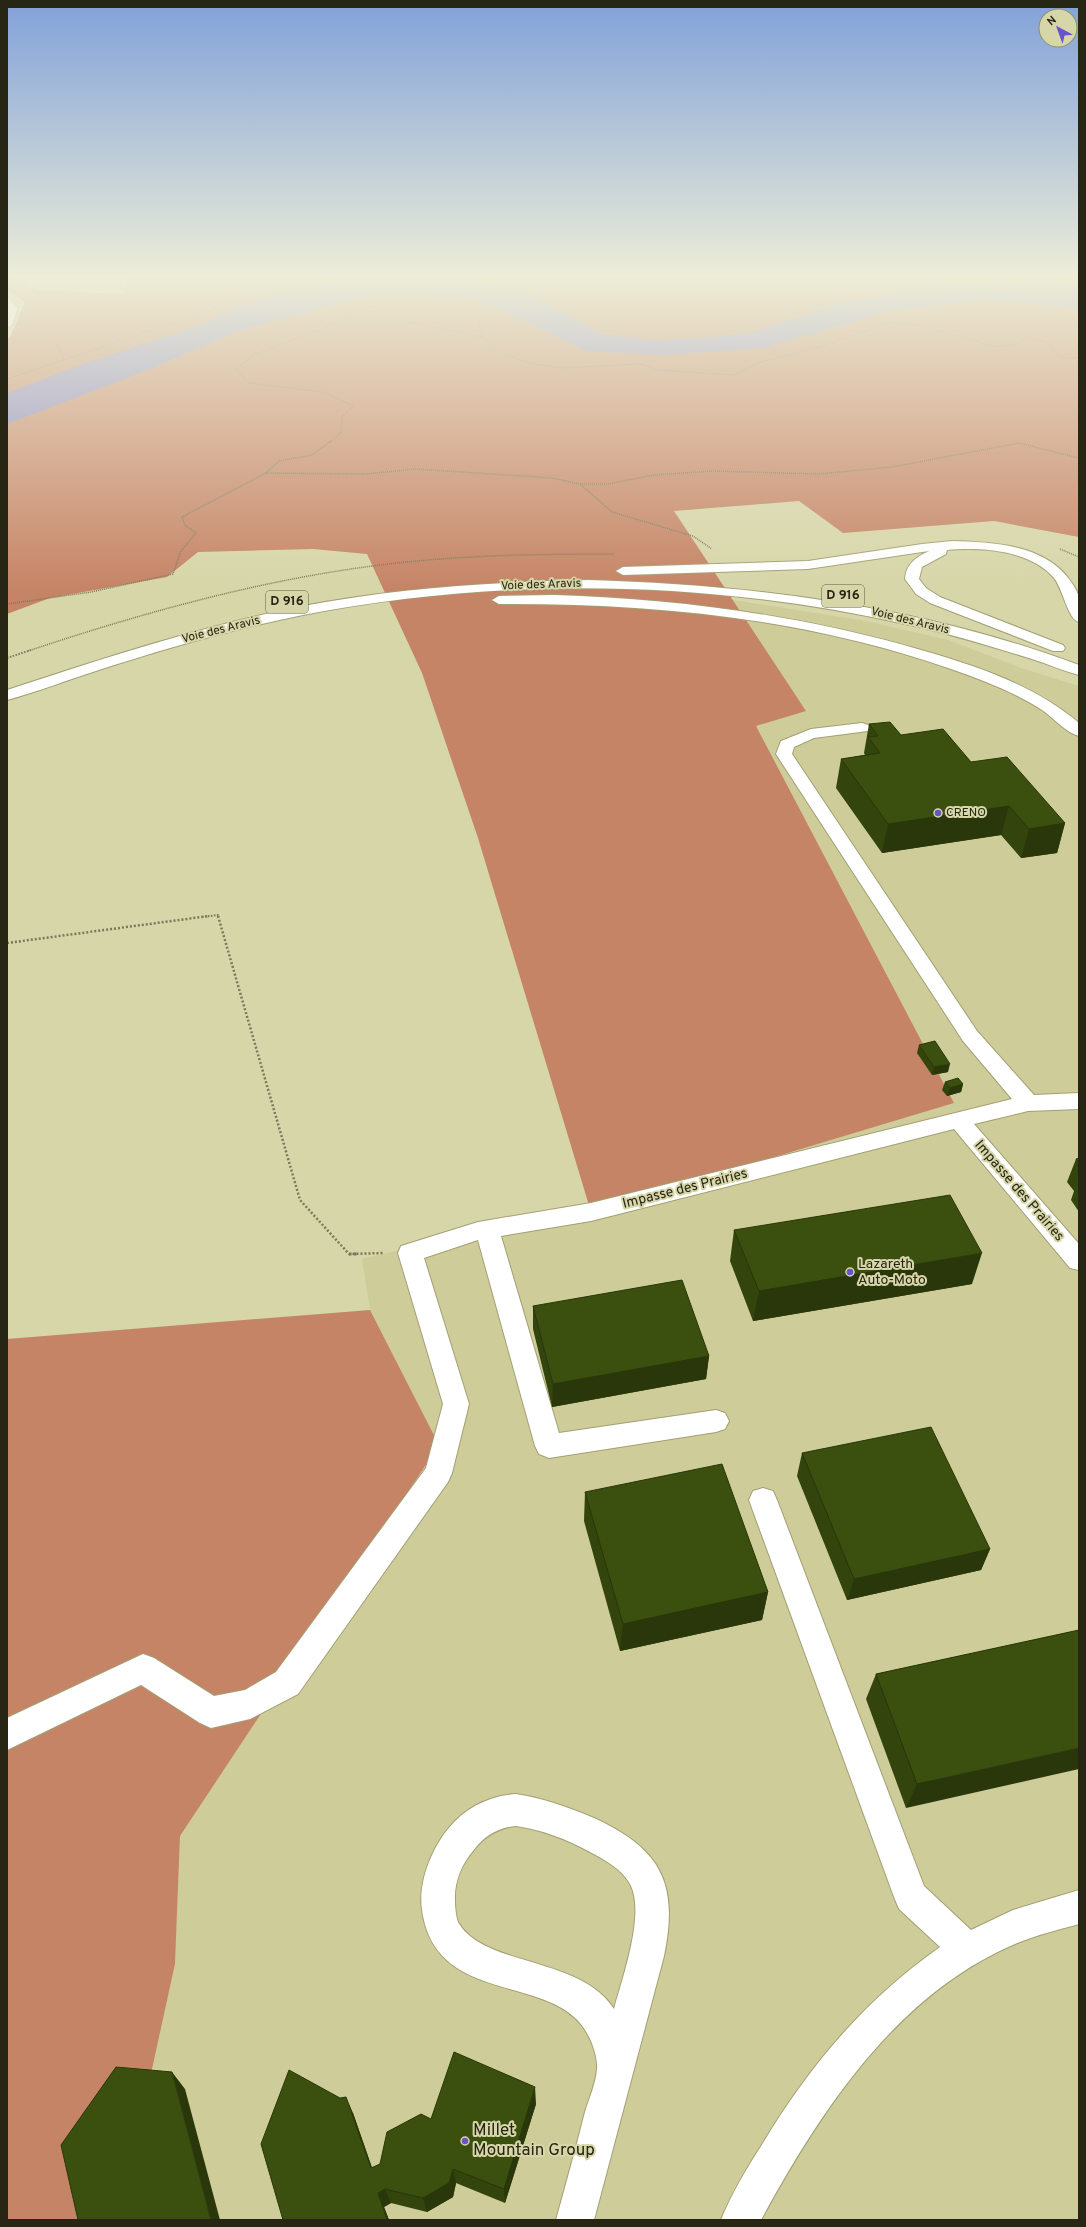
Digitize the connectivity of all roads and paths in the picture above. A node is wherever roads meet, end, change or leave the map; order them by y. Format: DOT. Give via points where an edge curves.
graph roads {
  1 [pos="246,380"];
  2 [pos="1079,458"];
  3 [pos="266,473"];
  4 [pos="580,484"];
  5 [pos="958,547"];
  6 [pos="713,555"];
  7 [pos="576,572"];
  8 [pos="7,604"];
  9 [pos="1079,618"];
  10 [pos="152,649"];
  11 [pos="85,655"];
  12 [pos="1079,656"];
  13 [pos="1079,670"];
  14 [pos="7,695"];
  15 [pos="862,728"];
  16 [pos="1079,731"];
  17 [pos="7,942"];
  18 [pos="1079,1101"];
  19 [pos="1028,1103"];
  20 [pos="958,1121"];
  21 [pos="487,1229"];
  22 [pos="410,1253"];
  23 [pos="1079,1261"];
  24 [pos="716,1420"];
  25 [pos="763,1500"];
  26 [pos="7,1734"];
  27 [pos="1079,1907"];
  28 [pos="968,1950"];
  29 [pos="616,2069"];
  30 [pos="575,2220"];
  31 [pos="740,2220"];
  1 -- 3 [label="path" via="249,383 323,392 353,406 342,417 341,433 312,455 278,460"];
  2 -- 4 [label="path" via="1019,443 892,467 819,474 712,471 654,475 608,484"];
  3 -- 4 [label="path" via="366,474 415,469 552,478"];
  3 -- 8 [label="path" via="182,517 185,525 196,533 186,541 175,563 173,574 79,596"];
  4 -- 6 [label="path" via="612,512 693,536 713,550"];
  5 -- 7 [label="main road" via="790,566"];
  5 -- 9 [label="main road" via="1000,549 1028,556 1043,563 1056,571 1065,583"];
  5 -- 12 [label="main road" via="933,554 916,565 912,579 921,592 955,609"];
  7 -- 11 [label="main road, Voie des Aravis / D 916" via="470,576 320,595 250,610"];
  7 -- 12 [label="main road, Voie des Aravis / D 916" via="683,575 803,589 956,620"];
  10 -- 13 [label="main road, Voie des Aravis / D 916" via="282,615 407,594 523,585 629,584 724,590 812,600 948,630"];
  10 -- 14 [label="main road, Voie des Aravis / D 916"];
  10 -- 16 [label="main road" via="319,617 414,606 534,600 656,604 803,625 926,656 980,674 1023,694 1050,709"];
  15 -- 19 [label="main road" via="811,734 787,744 784,754 970,1036"];
  17 -- 22 [label="path" via="218,915 300,1200 349,1254"];
  18 -- 19 [label="main road, Impasse des Prairies"];
  19 -- 20 [label="main road, Impasse des Prairies"];
  20 -- 21 [label="main road, Impasse des Prairies" via="591,1212"];
  20 -- 23 [label="main road, Impasse des Prairies"];
  21 -- 22 [label="main road, Impasse des Prairies"];
  21 -- 24 [label="main road" via="549,1446"];
  22 -- 26 [label="main road" via="456,1404 438,1473 287,1683 250,1704 211,1712 143,1670"];
  25 -- 28 [label="main road" via="911,1897"];
  27 -- 28 [label="main road" via="1004,1932"];
  28 -- 31 [label="main road" via="928,1977 901,2000 869,2030 832,2073 794,2126 760,2181"];
  29 -- 29 [label="main road" via="653,1921 652,1898 647,1879 636,1863 621,1851 588,1833 539,1813 521,1810 502,1811 486,1818 465,1833 452,1851 441,1874 437,1895 442,1928 456,1948 476,1960 532,1978 581,1998 595,2012 606,2030"];
  29 -- 30 [label="main road"];
}
